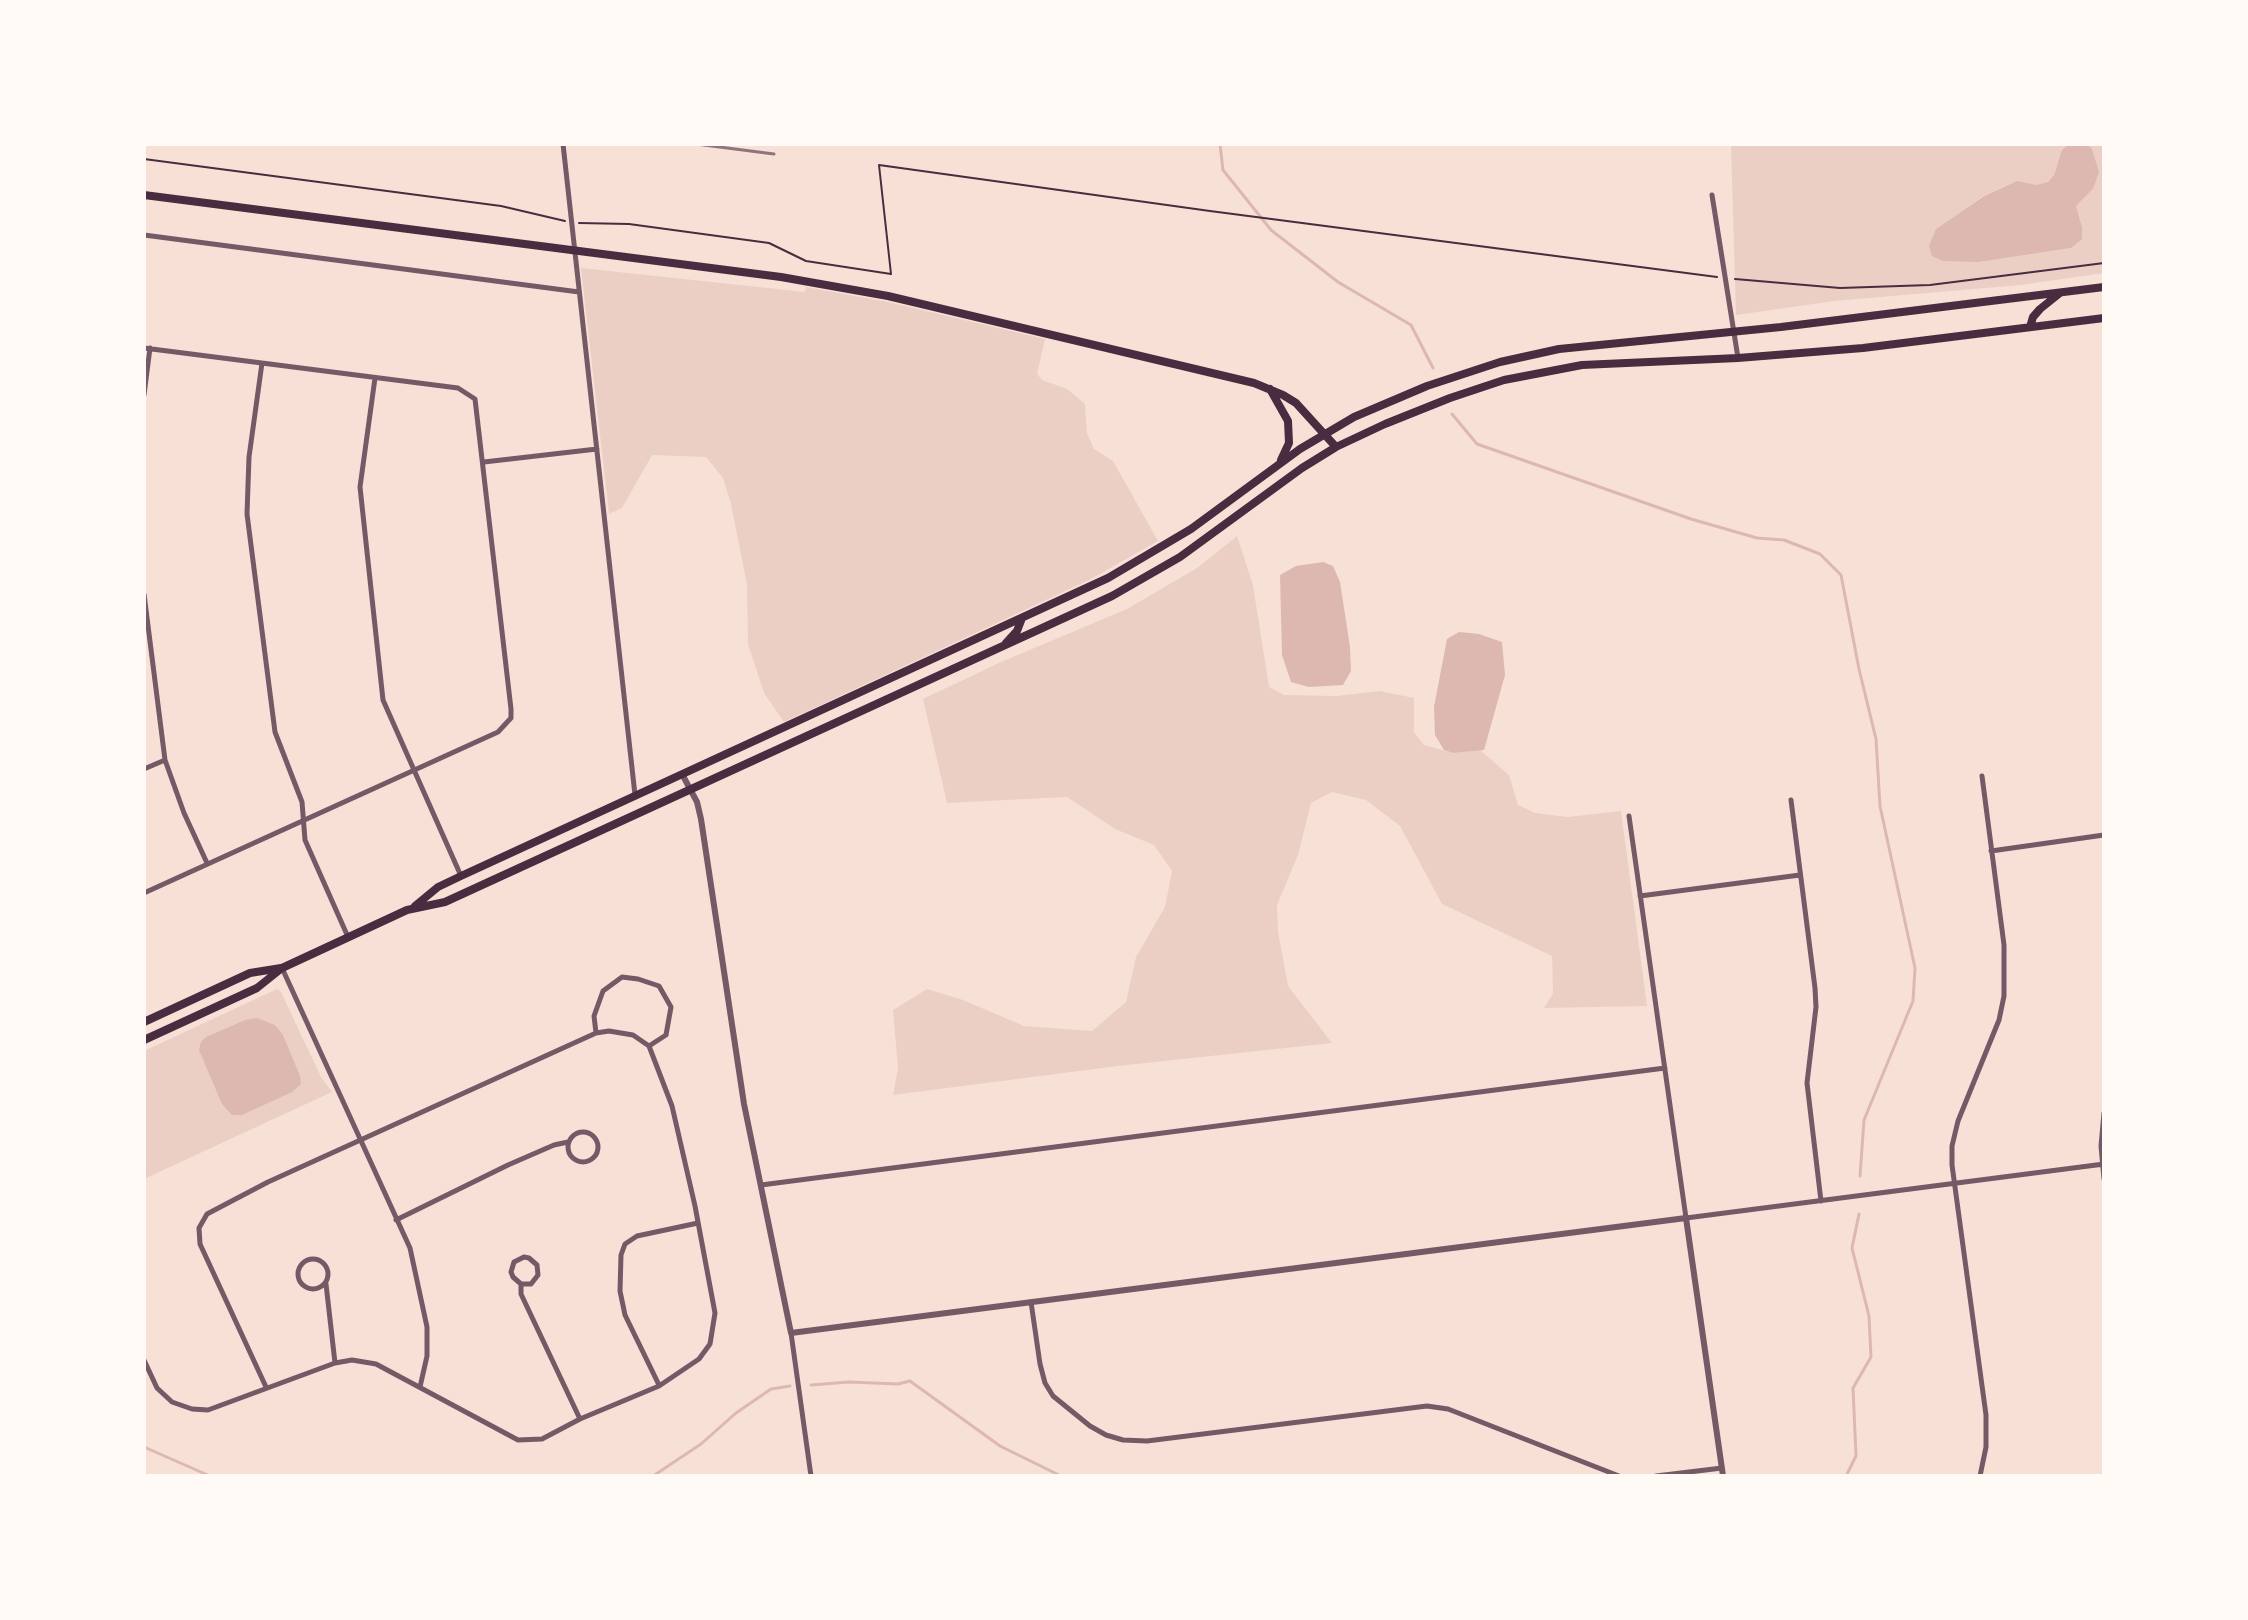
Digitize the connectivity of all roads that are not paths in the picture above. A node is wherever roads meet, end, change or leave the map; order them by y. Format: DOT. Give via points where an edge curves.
graph roads {
  1 [pos="563,144"];
  2 [pos="144,195"];
  3 [pos="1712,195"];
  4 [pos="144,235"];
  5 [pos="574,251"];
  6 [pos="2104,287"];
  7 [pos="579,292"];
  8 [pos="2061,292"];
  9 [pos="2104,318"];
  10 [pos="2030,327"];
  11 [pos="1733,332"];
  12 [pos="147,348"];
  13 [pos="1738,358"];
  14 [pos="262,363"];
  15 [pos="375,378"];
  16 [pos="1269,388"];
  17 [pos="144,395"];
  18 [pos="1325,434"];
  19 [pos="1336,447"];
  20 [pos="597,449"];
  21 [pos="484,462"];
  22 [pos="1279,463"];
  23 [pos="144,594"];
  24 [pos="1022,618"];
  25 [pos="1003,647"];
  26 [pos="165,760"];
  27 [pos="144,769"];
  28 [pos="413,770"];
  29 [pos="682,774"];
  30 [pos="1982,776"];
  31 [pos="691,790"];
  32 [pos="635,796"];
  33 [pos="1791,800"];
  34 [pos="1629,816"];
  35 [pos="304,821"];
  36 [pos="2104,835"];
  37 [pos="1991,851"];
  38 [pos="207,863"];
  39 [pos="1800,875"];
  40 [pos="461,876"];
  41 [pos="144,893"];
  42 [pos="1640,896"];
  43 [pos="415,907"];
  44 [pos="349,937"];
  45 [pos="282,968"];
  46 [pos="144,1022"];
  47 [pos="596,1033"];
  48 [pos="144,1040"];
  49 [pos="649,1046"];
  50 [pos="1665,1068"];
  51 [pos="2104,1113"];
  52 [pos="360,1140"];
  53 [pos="568,1142"];
  54 [pos="2103,1164"];
  55 [pos="2104,1179"];
  56 [pos="1955,1183"];
  57 [pos="761,1185"];
  58 [pos="1821,1201"];
  59 [pos="1686,1218"];
  60 [pos="396,1220"];
  61 [pos="698,1223"];
  62 [pos="326,1283"];
  63 [pos="521,1284"];
  64 [pos="1031,1302"];
  65 [pos="791,1333"];
  66 [pos="144,1360"];
  67 [pos="335,1363"];
  68 [pos="659,1386"];
  69 [pos="266,1387"];
  70 [pos="420,1387"];
  71 [pos="580,1419"];
  72 [pos="1723,1472"];
  73 [pos="811,1476"];
  74 [pos="1619,1476"];
  75 [pos="1656,1476"];
  76 [pos="1980,1476"];
  1 -- 5 [label="street"];
  2 -- 5 [label="main road"];
  3 -- 11 [label="street"];
  4 -- 7 [label="street"];
  5 -- 7 [label="street"];
  5 -- 16 [label="main road" via="888,296"];
  6 -- 8 [label="main road"];
  7 -- 20 [label="street"];
  8 -- 10 [label="main road" via="2040,309"];
  8 -- 11 [label="main road"];
  9 -- 10 [label="main road"];
  10 -- 13 [label="main road"];
  11 -- 13 [label="street"];
  11 -- 18 [label="main road" via="1585,345 1500,362 1403,395"];
  12 -- 14 [label="street"];
  12 -- 17 [label="street"];
  13 -- 19 [label="main road" via="1608,362 1534,373 1441,401"];
  14 -- 15 [label="street"];
  14 -- 35 [label="street" via="247,514 275,732"];
  15 -- 21 [label="street" via="469,393 478,405"];
  15 -- 28 [label="street" via="360,474 361,503 383,700"];
  16 -- 18 [label="main road" via="1296,403"];
  16 -- 22 [label="main road" via="1288,421 1289,443"];
  18 -- 19 [label="main road"];
  18 -- 22 [label="main road"];
  19 -- 25 [label="main road" via="1158,571"];
  20 -- 21 [label="street"];
  20 -- 32 [label="street"];
  21 -- 28 [label="street" via="511,718 498,732"];
  22 -- 24 [label="main road" via="1141,561"];
  23 -- 26 [label="street"];
  24 -- 25 [label="main road"];
  24 -- 29 [label="main road"];
  25 -- 31 [label="main road"];
  26 -- 27 [label="street"];
  26 -- 38 [label="street"];
  28 -- 35 [label="street"];
  28 -- 40 [label="street"];
  29 -- 31 [label="street"];
  29 -- 32 [label="main road"];
  30 -- 37 [label="street"];
  31 -- 43 [label="main road" via="445,902"];
  31 -- 57 [label="street" via="701,819"];
  32 -- 40 [label="main road"];
  33 -- 39 [label="street"];
  34 -- 42 [label="street"];
  35 -- 38 [label="street"];
  35 -- 44 [label="street" via="305,840"];
  36 -- 37 [label="street"];
  37 -- 56 [label="street" via="2004,945 2004,996 1958,1121 1952,1146"];
  38 -- 41 [label="street"];
  39 -- 42 [label="street"];
  39 -- 58 [label="street" via="1815,988 1807,1083"];
  40 -- 43 [label="main road"];
  42 -- 50 [label="street"];
  43 -- 44 [label="main road"];
  44 -- 45 [label="main road"];
  45 -- 46 [label="main road" via="250,973"];
  45 -- 48 [label="main road" via="257,988"];
  45 -- 52 [label="street"];
  47 -- 49 [label="street" via="633,1035"];
  47 -- 49 [label="street" via="594,1016 603,991 622,977 638,979 659,986 671,1007 666,1035"];
  47 -- 52 [label="street"];
  49 -- 61 [label="street" via="672,1106"];
  50 -- 57 [label="street"];
  50 -- 59 [label="street"];
  51 -- 54 [label="street"];
  52 -- 60 [label="street"];
  52 -- 69 [label="street" via="207,1214 199,1228 204,1253"];
  53 -- 53 [label="street" via="569,1154 578,1162 590,1161 598,1152 597,1141 588,1133 576,1134"];
  53 -- 60 [label="street"];
  54 -- 55 [label="street"];
  54 -- 56 [label="street"];
  56 -- 58 [label="street"];
  56 -- 76 [label="street" via="1986,1415"];
  57 -- 65 [label="street"];
  58 -- 59 [label="street"];
  59 -- 64 [label="street"];
  59 -- 72 [label="street"];
  60 -- 70 [label="street" via="410,1248 427,1327"];
  61 -- 68 [label="street" via="715,1313 710,1344 699,1359"];
  61 -- 68 [label="street" via="637,1236 625,1244 621,1255 625,1315"];
  62 -- 62 [label="street" via="327,1269 321,1262 307,1261 300,1267 303,1286 318,1289"];
  62 -- 67 [label="street"];
  63 -- 63 [label="street" via="531,1284 538,1275 529,1258 512,1267"];
  63 -- 71 [label="street" via="521,1294"];
  64 -- 65 [label="street"];
  64 -- 74 [label="street" via="1045,1383 1053,1396 1106,1435 1147,1441 1427,1406 1448,1409"];
  65 -- 73 [label="street"];
  66 -- 69 [label="street" via="157,1388 172,1402 192,1409 220,1407"];
  67 -- 69 [label="street"];
  67 -- 70 [label="street" via="376,1364"];
  68 -- 71 [label="street"];
  70 -- 71 [label="street" via="518,1440 542,1439"];
  72 -- 75 [label="street"];
}
